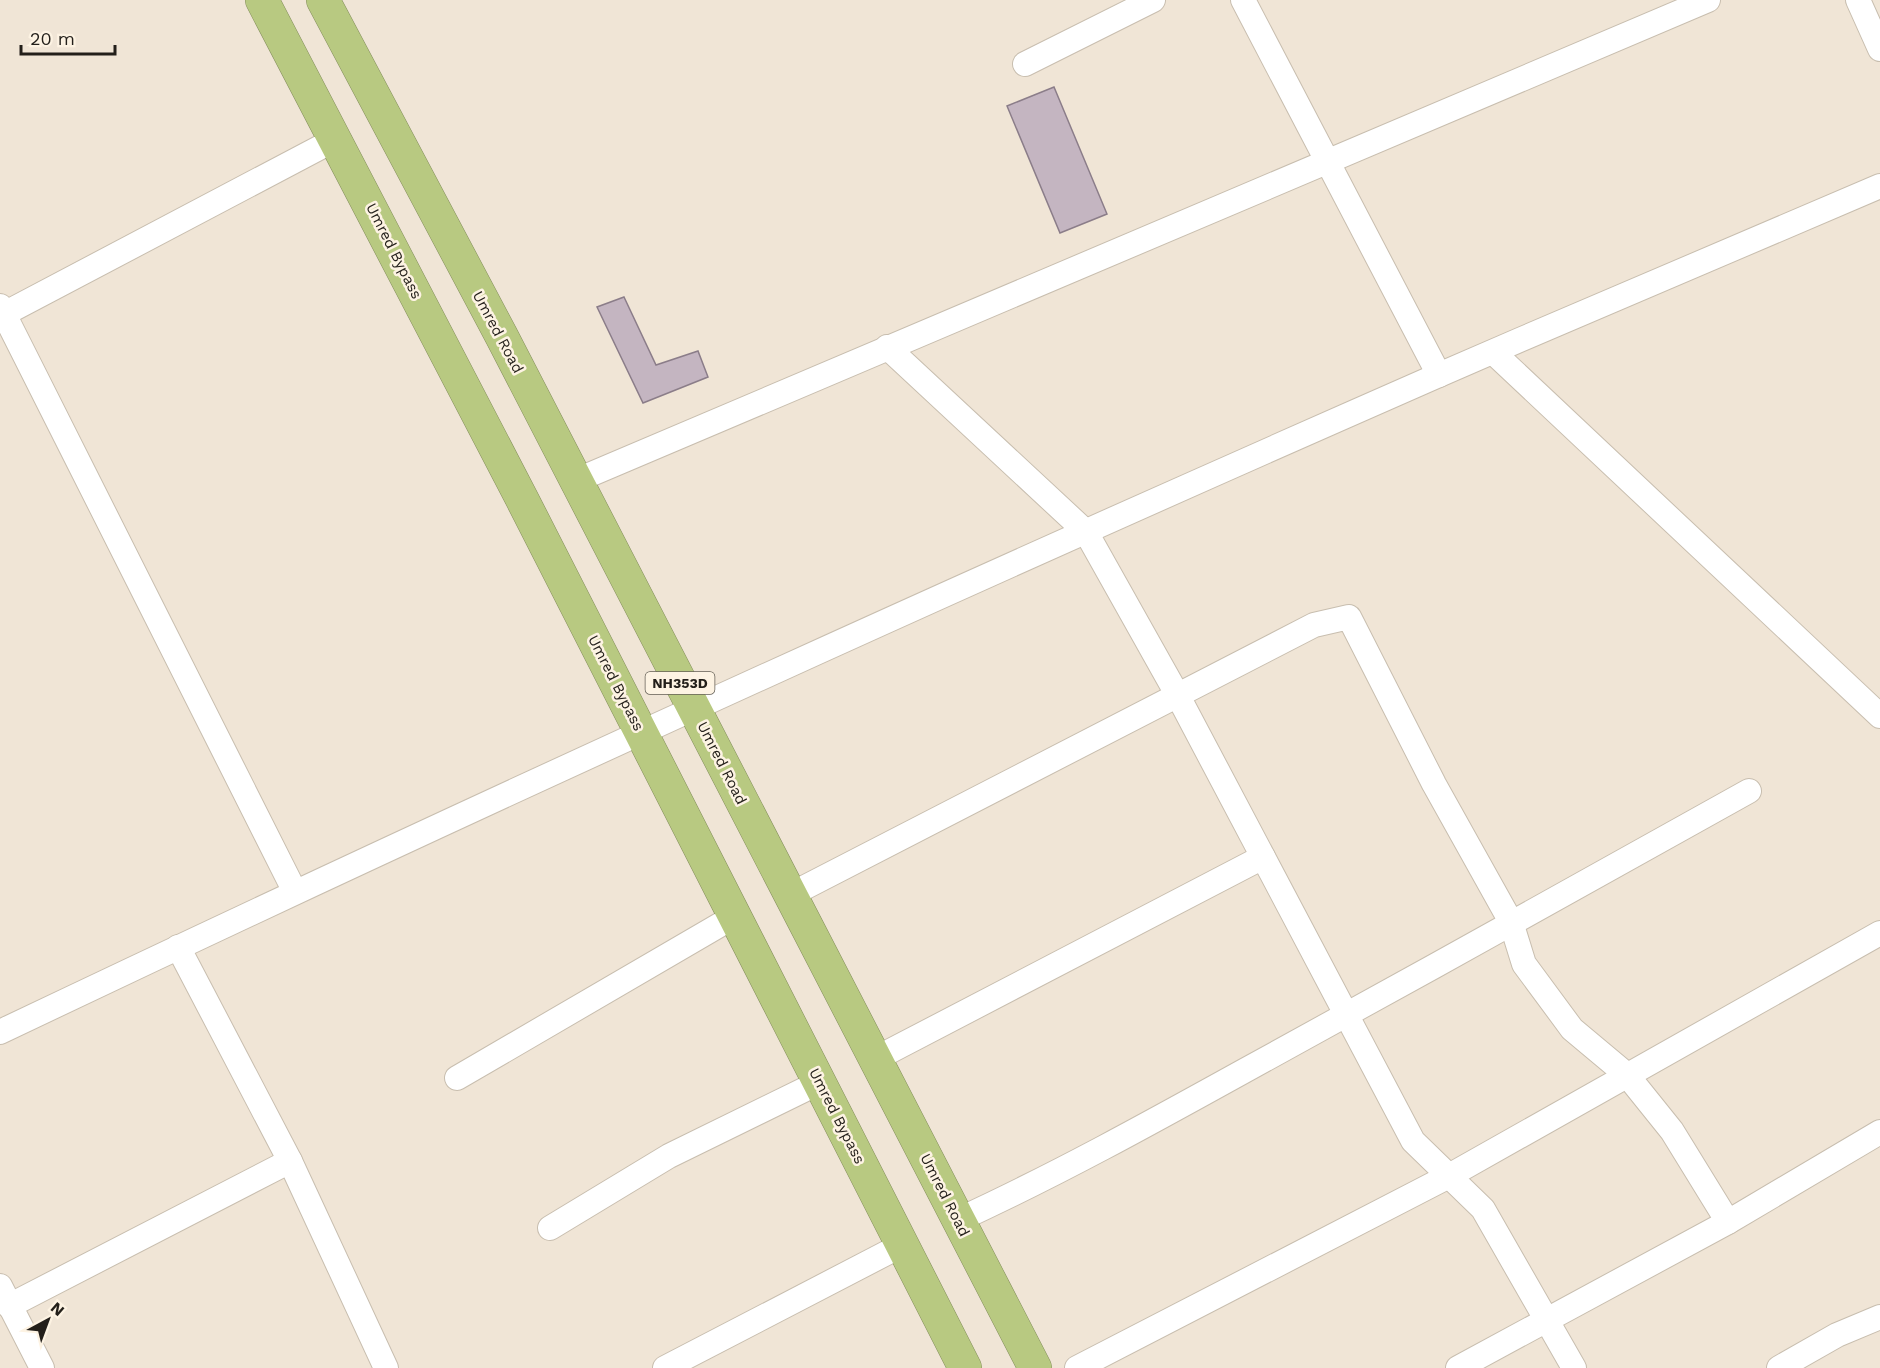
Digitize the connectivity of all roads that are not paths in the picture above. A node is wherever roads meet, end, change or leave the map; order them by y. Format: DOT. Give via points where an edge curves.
graph roads {
  1 [pos="262,0"];
  2 [pos="323,0"];
  3 [pos="1153,0"];
  4 [pos="1243,0"];
  5 [pos="1708,0"];
  6 [pos="1858,0"];
  7 [pos="1880,49"];
  8 [pos="1026,64"];
  9 [pos="336,140"];
  10 [pos="1328,162"];
  11 [pos="1880,186"];
  12 [pos="1,312"];
  13 [pos="887,347"];
  14 [pos="1494,353"];
  15 [pos="1439,375"];
  16 [pos="575,481"];
  17 [pos="1086,532"];
  18 [pos="1178,696"];
  19 [pos="693,708"];
  20 [pos="1880,716"];
  21 [pos="641,732"];
  22 [pos="1749,790"];
  23 [pos="1263,857"];
  24 [pos="295,892"];
  25 [pos="790,895"];
  26 [pos="735,916"];
  27 [pos="1511,922"];
  28 [pos="1880,933"];
  29 [pos="178,947"];
  30 [pos="1346,1016"];
  31 [pos="0,1032"];
  32 [pos="875,1059"];
  33 [pos="1627,1076"];
  34 [pos="457,1078"];
  35 [pos="820,1082"];
  36 [pos="1880,1132"];
  37 [pos="290,1161"];
  38 [pos="1449,1176"];
  39 [pos="958,1220"];
  40 [pos="1728,1222"];
  41 [pos="550,1228"];
  42 [pos="902,1245"];
  43 [pos="5,1296"];
  44 [pos="1880,1317"];
  45 [pos="1548,1320"];
  46 [pos="42,1368"];
  47 [pos="386,1368"];
  48 [pos="664,1368"];
  49 [pos="965,1368"];
  50 [pos="1035,1368"];
  51 [pos="1077,1368"];
  52 [pos="1458,1368"];
  53 [pos="1574,1368"];
  54 [pos="1779,1368"];
  1 -- 9 [label="highway, Umred Bypass / NH353D"];
  2 -- 16 [label="highway, Umred Road / NH353D"];
  3 -- 8 [label="street"];
  4 -- 10 [label="street"];
  5 -- 10 [label="street"];
  6 -- 7 [label="street"];
  9 -- 12 [label="street"];
  9 -- 21 [label="highway, Umred Bypass / NH353D"];
  10 -- 13 [label="street"];
  10 -- 15 [label="street"];
  11 -- 14 [label="street"];
  12 -- 24 [label="street"];
  13 -- 16 [label="street"];
  13 -- 17 [label="street"];
  14 -- 15 [label="street"];
  14 -- 20 [label="street"];
  15 -- 17 [label="street"];
  16 -- 19 [label="highway, Umred Road / NH353D"];
  17 -- 18 [label="street"];
  17 -- 19 [label="street"];
  18 -- 23 [label="street"];
  18 -- 25 [label="street"];
  18 -- 27 [label="street" via="1314,625 1349,617 1434,784"];
  19 -- 21 [label="street"];
  19 -- 25 [label="highway, Umred Road / NH353D"];
  21 -- 24 [label="street"];
  21 -- 26 [label="highway, Umred Bypass / NH353D"];
  22 -- 27 [label="street"];
  23 -- 30 [label="street"];
  23 -- 32 [label="street"];
  24 -- 29 [label="street"];
  25 -- 32 [label="highway, Umred Road / NH353D"];
  26 -- 34 [label="street"];
  26 -- 35 [label="highway, Umred Bypass / NH353D"];
  27 -- 30 [label="street"];
  27 -- 33 [label="street" via="1524,964 1572,1029"];
  28 -- 33 [label="street"];
  29 -- 31 [label="street"];
  29 -- 37 [label="street"];
  30 -- 38 [label="street" via="1413,1141"];
  30 -- 39 [label="street" via="1109,1145"];
  32 -- 39 [label="highway, Umred Road / NH353D"];
  33 -- 38 [label="street"];
  33 -- 40 [label="street" via="1672,1131"];
  35 -- 41 [label="street" via="669,1156"];
  35 -- 42 [label="highway, Umred Bypass / NH353D"];
  36 -- 40 [label="street"];
  37 -- 43 [label="street"];
  37 -- 47 [label="street"];
  38 -- 45 [label="street" via="1484,1209"];
  38 -- 51 [label="street"];
  39 -- 50 [label="highway, Umred Road / NH353D"];
  40 -- 45 [label="street"];
  42 -- 48 [label="street"];
  42 -- 49 [label="highway, Umred Bypass / NH353D"];
  43 -- 46 [label="street"];
  44 -- 54 [label="street" via="1837,1335"];
  45 -- 52 [label="street"];
  45 -- 53 [label="street"];
}
